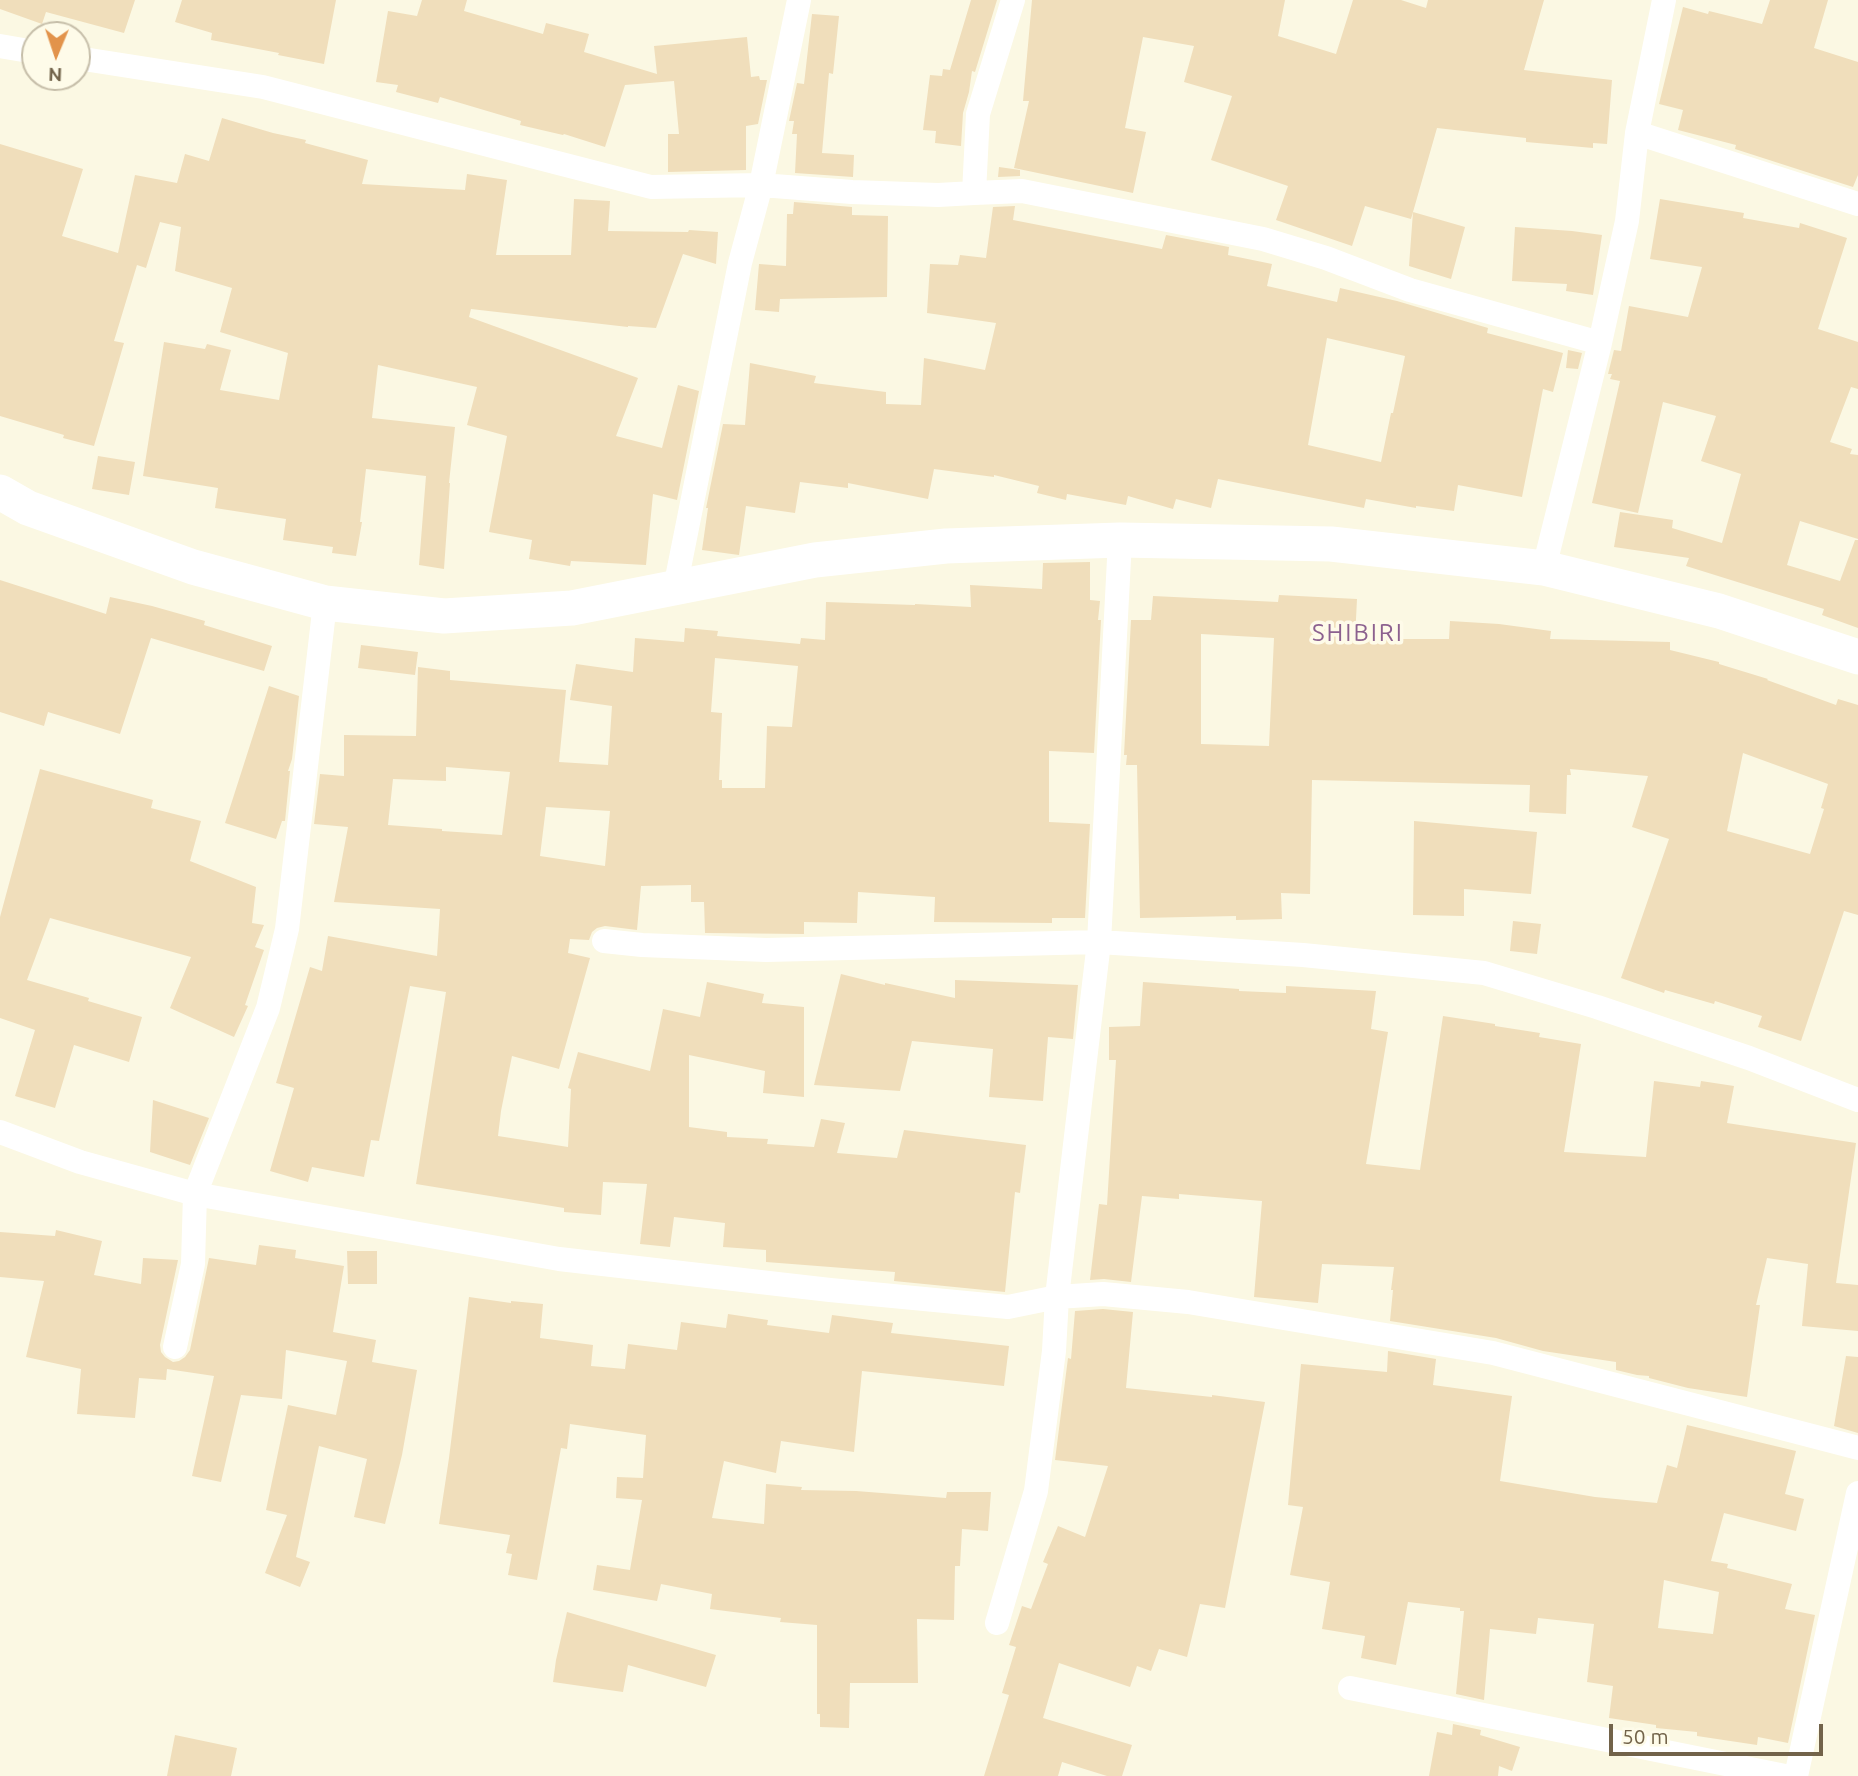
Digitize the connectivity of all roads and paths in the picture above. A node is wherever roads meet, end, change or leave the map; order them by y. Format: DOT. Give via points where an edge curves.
graph roads {
  1 [pos="799,0"];
  2 [pos="1013,0"];
  3 [pos="1664,0"];
  4 [pos="0,46"];
  5 [pos="21,50"];
  6 [pos="91,60"];
  7 [pos="1637,133"];
  8 [pos="761,185"];
  9 [pos="974,193"];
  10 [pos="1858,204"];
  11 [pos="1600,343"];
  12 [pos="0,492"];
  13 [pos="1120,540"];
  14 [pos="1544,568"];
  15 [pos="675,588"];
  16 [pos="325,603"];
  17 [pos="1858,657"];
  18 [pos="604,941"];
  19 [pos="1099,942"];
  20 [pos="1858,1100"];
  21 [pos="0,1132"];
  22 [pos="195,1194"];
  23 [pos="1057,1297"];
  24 [pos="175,1347"];
  25 [pos="1858,1448"];
  26 [pos="1858,1493"];
  27 [pos="997,1623"];
  28 [pos="1350,1688"];
  29 [pos="1785,1776"];
  30 [pos="1796,1776"];
  1 -- 8 [label="street"];
  2 -- 9 [label="street" via="978,114"];
  3 -- 7 [label="street"];
  4 -- 5 [label="street"];
  6 -- 8 [label="street" via="263,87 651,187"];
  7 -- 10 [label="street"];
  7 -- 11 [label="street" via="1627,221"];
  8 -- 9 [label="street" via="852,192"];
  8 -- 15 [label="street" via="740,263"];
  9 -- 11 [label="street" via="1022,191 1263,239 1410,290"];
  11 -- 14 [label="street"];
  12 -- 16 [label="main road" via="28,508 193,567"];
  13 -- 14 [label="main road" via="1331,544"];
  13 -- 15 [label="main road" via="933,548 815,561"];
  13 -- 19 [label="street"];
  14 -- 17 [label="main road" via="1719,611"];
  15 -- 16 [label="main road" via="572,608 444,616"];
  16 -- 22 [label="street" via="287,929 268,1008"];
  18 -- 19 [label="street" via="766,950"];
  19 -- 20 [label="street" via="1484,973 1749,1058"];
  19 -- 23 [label="street"];
  21 -- 22 [label="street" via="80,1162"];
  22 -- 23 [label="street" via="559,1259 1008,1307"];
  22 -- 24 [label="street" via="193,1264"];
  23 -- 25 [label="street" via="1103,1294 1188,1303 1493,1353"];
  23 -- 27 [label="street" via="1035,1491"];
  26 -- 30 [label="street"];
  28 -- 29 [label="street"];
}
